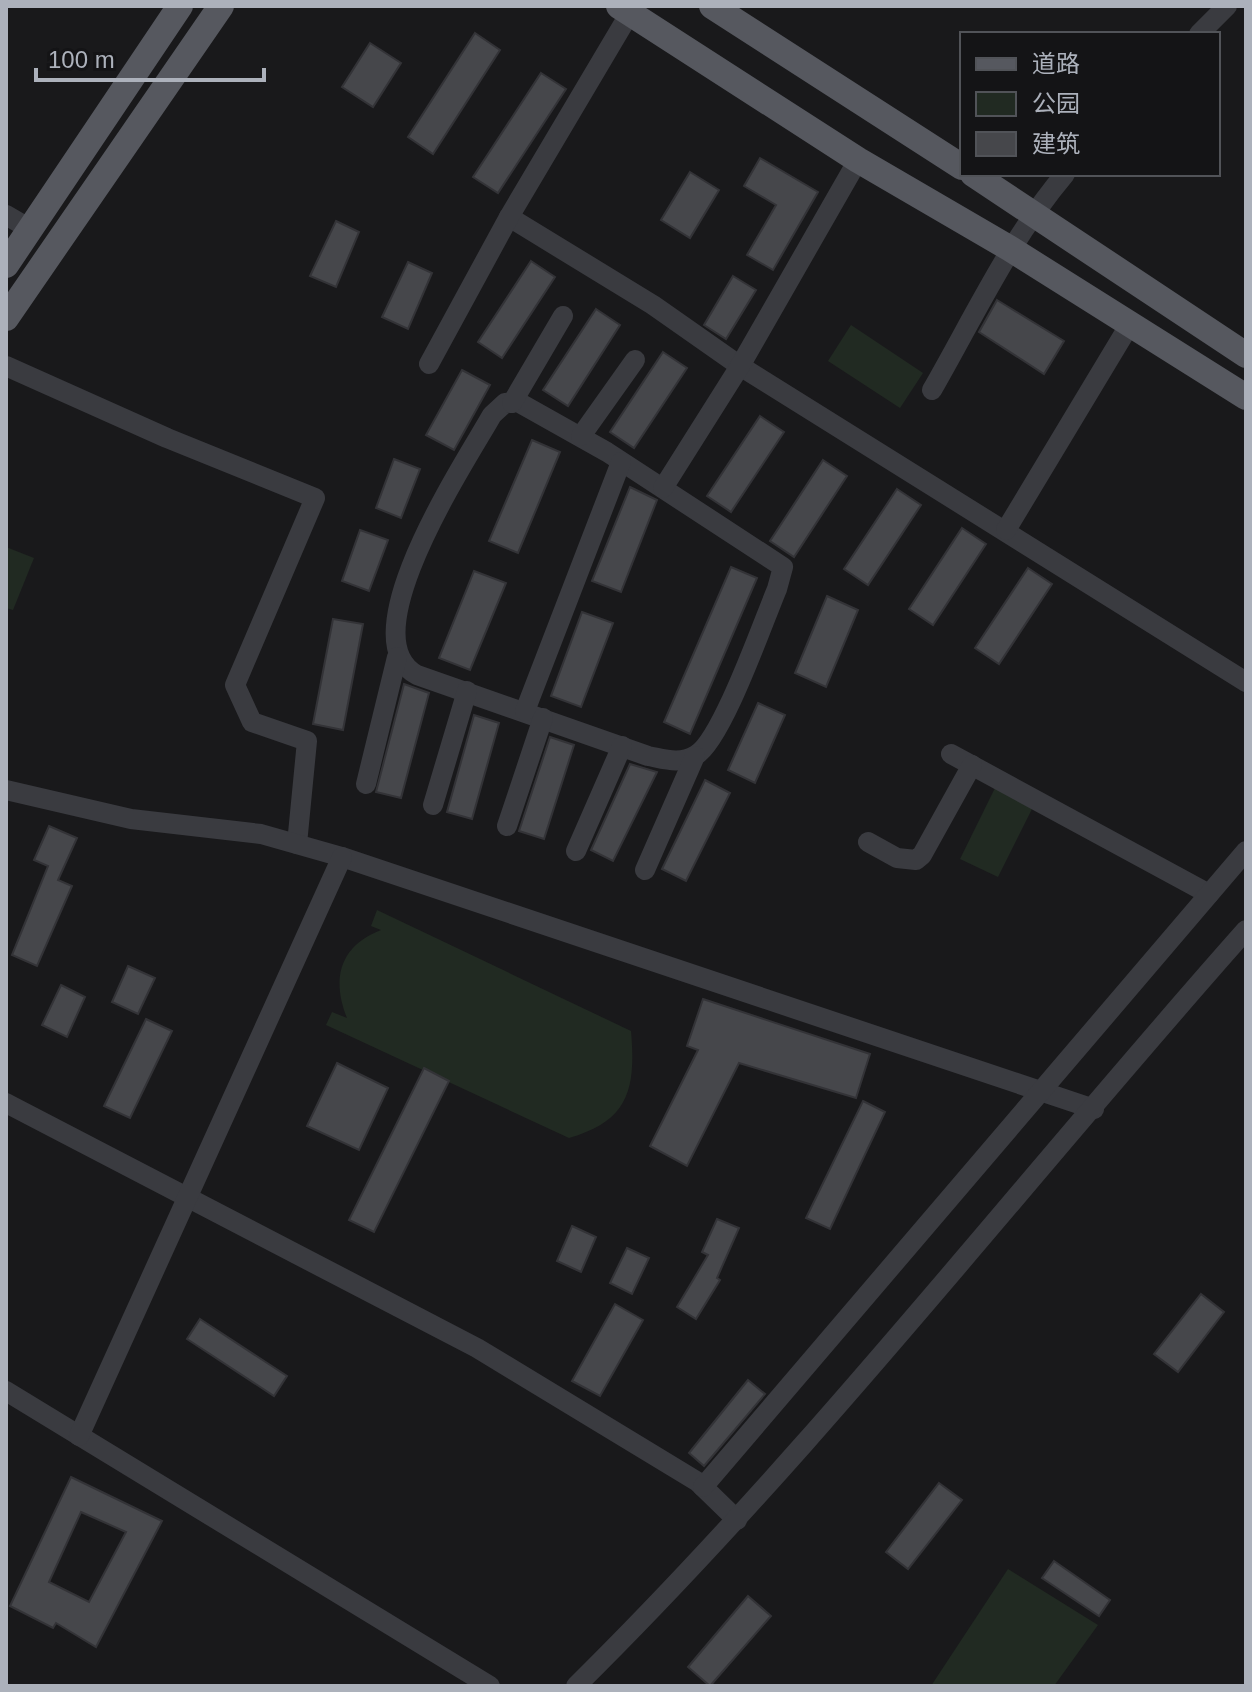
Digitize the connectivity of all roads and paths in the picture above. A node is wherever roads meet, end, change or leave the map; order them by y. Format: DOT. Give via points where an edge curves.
graph roads {
  1 [pos="180,6"];
  2 [pos="221,6"];
  3 [pos="712,6"];
  4 [pos="1227,6"];
  5 [pos="628,8"];
  6 [pos="1201,32"];
  7 [pos="858,160"];
  8 [pos="960,166"];
  9 [pos="976,176"];
  10 [pos="1063,176"];
  11 [pos="1032,213"];
  12 [pos="6,215"];
  13 [pos="509,217"];
  14 [pos="30,229"];
  15 [pos="1009,248"];
  16 [pos="6,265"];
  17 [pos="563,316"];
  18 [pos="6,318"];
  19 [pos="1130,324"];
  20 [pos="1246,355"];
  21 [pos="635,360"];
  22 [pos="429,364"];
  23 [pos="6,366"];
  24 [pos="740,366"];
  25 [pos="932,390"];
  26 [pos="1246,397"];
  27 [pos="512,403"];
  28 [pos="581,436"];
  29 [pos="621,462"];
  30 [pos="663,488"];
  31 [pos="1006,530"];
  32 [pos="397,657"];
  33 [pos="1246,682"];
  34 [pos="467,691"];
  35 [pos="534,714"];
  36 [pos="622,746"];
  37 [pos="951,754"];
  38 [pos="695,756"];
  39 [pos="972,765"];
  40 [pos="366,784"];
  41 [pos="6,790"];
  42 [pos="433,805"];
  43 [pos="507,826"];
  44 [pos="868,842"];
  45 [pos="297,844"];
  46 [pos="576,851"];
  47 [pos="1246,851"];
  48 [pos="342,857"];
  49 [pos="645,870"];
  50 [pos="1209,894"];
  51 [pos="1246,930"];
  52 [pos="1042,1092"];
  53 [pos="6,1103"];
  54 [pos="1094,1109"];
  55 [pos="189,1197"];
  56 [pos="6,1391"];
  57 [pos="79,1436"];
  58 [pos="703,1487"];
  59 [pos="737,1520"];
  60 [pos="490,1686"];
  61 [pos="576,1686"];
  1 -- 14 [label="main road"];
  2 -- 18 [label="main road"];
  3 -- 8 [label="main road"];
  4 -- 6 [label="street"];
  5 -- 7 [label="main road"];
  5 -- 13 [label="street"];
  7 -- 15 [label="main road"];
  7 -- 24 [label="street"];
  9 -- 11 [label="main road"];
  10 -- 11 [label="street"];
  11 -- 15 [label="street"];
  11 -- 20 [label="main road"];
  12 -- 14 [label="street"];
  13 -- 22 [label="street"];
  13 -- 24 [label="street" via="653,305"];
  14 -- 16 [label="main road"];
  15 -- 19 [label="main road"];
  15 -- 25 [label="street"];
  17 -- 27 [label="street"];
  19 -- 26 [label="main road"];
  19 -- 31 [label="street"];
  21 -- 28 [label="street"];
  23 -- 45 [label="street" via="315,498 235,685 252,722 307,741"];
  24 -- 30 [label="street"];
  24 -- 31 [label="street"];
  27 -- 28 [label="street"];
  27 -- 32 [label="street" via="492,415 440,505 405,582 393,633"];
  28 -- 29 [label="street"];
  29 -- 30 [label="street"];
  29 -- 35 [label="street"];
  30 -- 38 [label="street" via="783,567 717,730"];
  31 -- 33 [label="street"];
  32 -- 34 [label="street" via="417,675"];
  32 -- 40 [label="street"];
  34 -- 35 [label="street"];
  34 -- 42 [label="street"];
  35 -- 36 [label="street"];
  35 -- 43 [label="street"];
  36 -- 38 [label="street" via="671,761"];
  36 -- 46 [label="street"];
  37 -- 39 [label="street"];
  38 -- 49 [label="street"];
  39 -- 44 [label="street" via="916,860 897,858"];
  39 -- 50 [label="street"];
  41 -- 45 [label="street" via="131,819 261,834"];
  45 -- 48 [label="street"];
  47 -- 50 [label="street"];
  48 -- 52 [label="street"];
  48 -- 55 [label="street"];
  50 -- 52 [label="street"];
  51 -- 54 [label="street"];
  52 -- 54 [label="street"];
  52 -- 58 [label="street"];
  53 -- 55 [label="street"];
  54 -- 59 [label="street"];
  55 -- 57 [label="street"];
  55 -- 58 [label="street" via="477,1348"];
  56 -- 57 [label="street"];
  57 -- 60 [label="street"];
  58 -- 59 [label="street"];
  59 -- 61 [label="street"];
}
